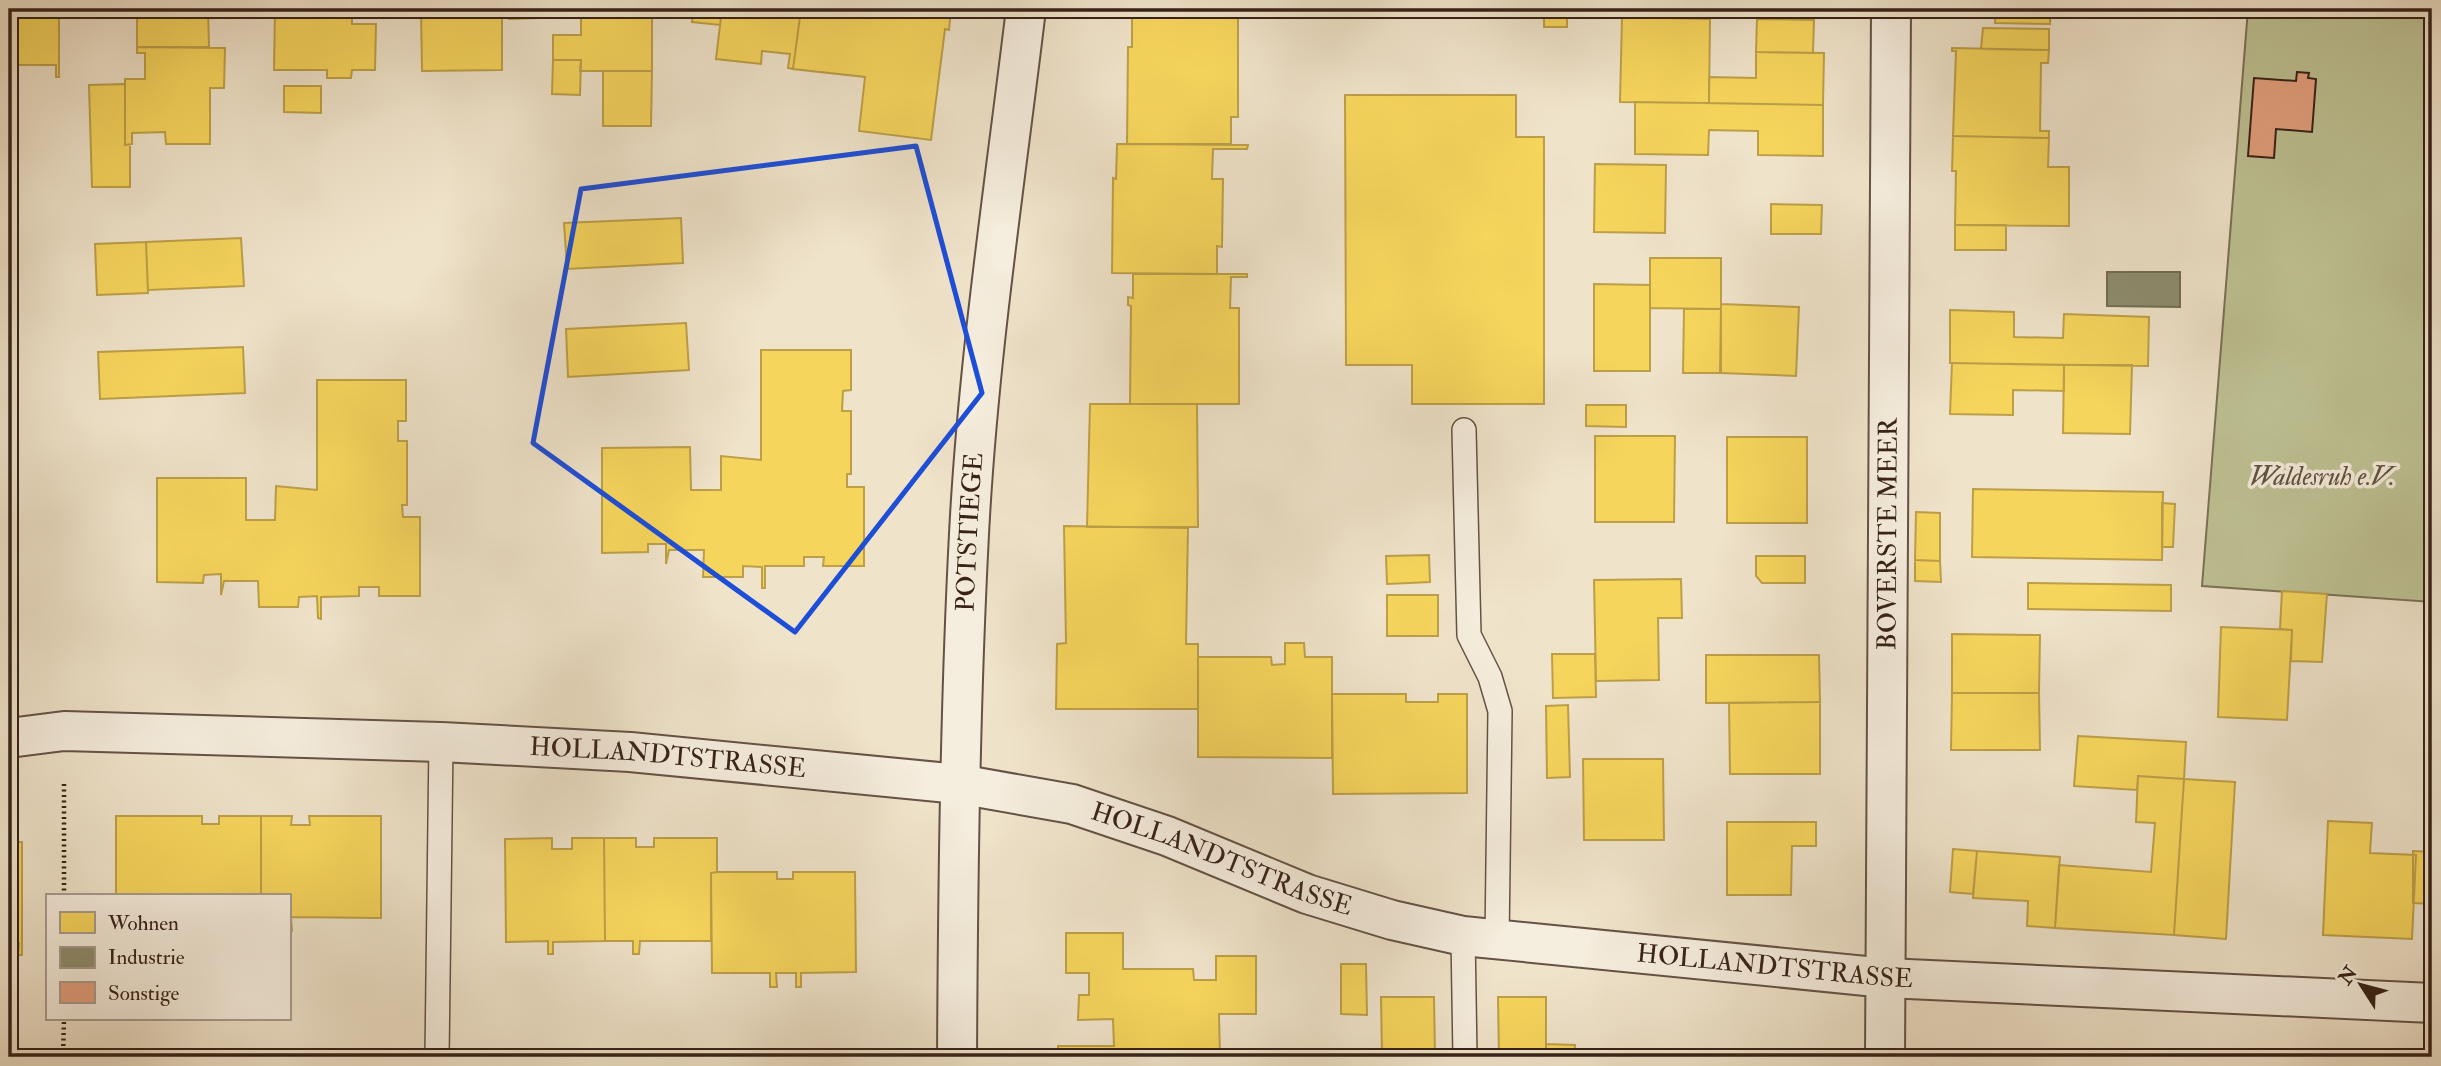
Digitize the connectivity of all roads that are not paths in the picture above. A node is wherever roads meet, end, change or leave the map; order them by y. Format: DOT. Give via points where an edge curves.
graph roads {
  1 [pos="1026,9"];
  2 [pos="1891,9"];
  3 [pos="1464,430"];
  4 [pos="9,738"];
  5 [pos="441,742"];
  6 [pos="959,784"];
  7 [pos="1480,939"];
  8 [pos="1886,978"];
  9 [pos="2432,1003"];
  10 [pos="436,1057"];
  11 [pos="957,1057"];
  12 [pos="1465,1057"];
  13 [pos="1885,1057"];
  1 -- 6 [label="street, POTSTIEGE" via="986,341 969,532"];
  2 -- 8 [label="street, BOVERSTE MEER"];
  3 -- 7 [label="lane" via="1469,635 1500,711"];
  4 -- 5 [label="street, HOLLANDTSTRASSE" via="64,731"];
  5 -- 6 [label="street, HOLLANDTSTRASSE" via="630,752"];
  5 -- 10 [label="lane"];
  6 -- 7 [label="street, HOLLANDTSTRASSE" via="1072,804 1167,836 1307,894 1391,920"];
  6 -- 11 [label="street, POTSTIEGE"];
  7 -- 8 [label="street, HOLLANDTSTRASSE"];
  7 -- 12 [label="lane"];
  8 -- 9 [label="street, HOLLANDTSTRASSE"];
  8 -- 13 [label="street, BOVERSTE MEER"];
}
